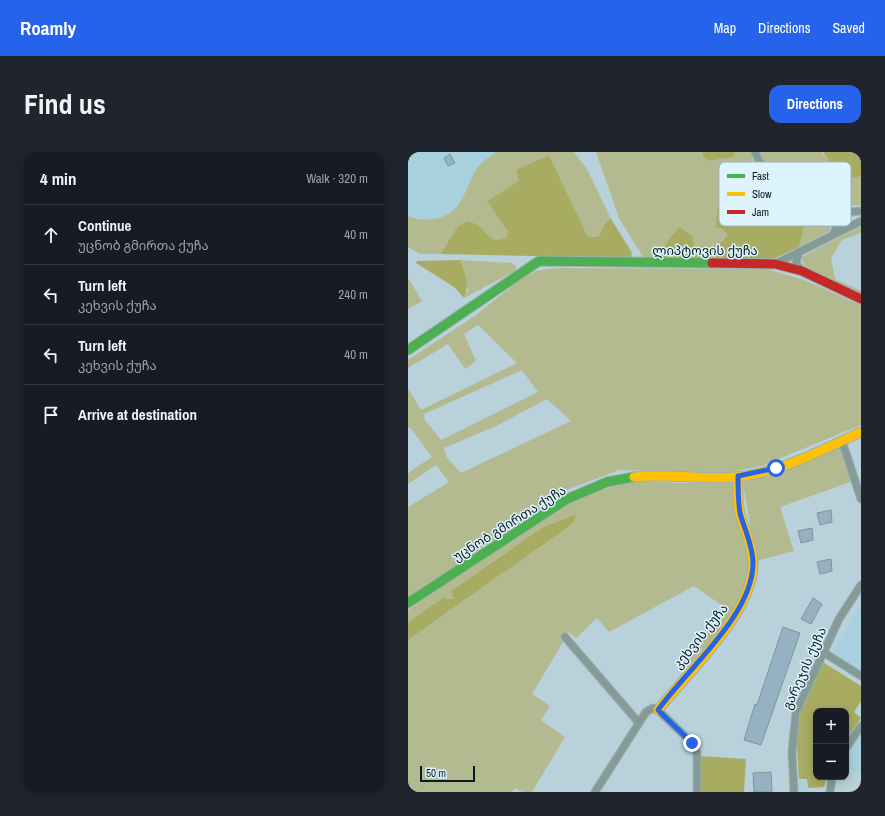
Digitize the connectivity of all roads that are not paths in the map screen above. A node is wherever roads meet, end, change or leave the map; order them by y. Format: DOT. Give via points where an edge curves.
graph roads {
  1 [pos="755,152"];
  2 [pos="760,162"];
  3 [pos="861,211"];
  4 [pos="851,212"];
  5 [pos="861,221"];
  6 [pos="837,226"];
  7 [pos="833,235"];
  8 [pos="799,252"];
  9 [pos="775,264"];
  10 [pos="802,271"];
  11 [pos="861,299"];
  12 [pos="408,350"];
  13 [pos="861,432"];
  14 [pos="842,440"];
  15 [pos="738,476"];
  16 [pos="861,499"];
  17 [pos="861,585"];
  18 [pos="408,603"];
  19 [pos="565,636"];
  20 [pos="823,652"];
  21 [pos="861,676"];
  22 [pos="658,710"];
  23 [pos="639,723"];
  24 [pos="861,726"];
  25 [pos="849,744"];
  26 [pos="832,780"];
  27 [pos="595,792"];
  28 [pos="697,792"];
  29 [pos="794,792"];
  30 [pos="830,792"];
  1 -- 2 [label="street"];
  3 -- 4 [label="street"];
  5 -- 7 [label="street, ლიპტოვის ქუჩა"];
  6 -- 7 [label="street"];
  7 -- 8 [label="street, ლიპტოვის ქუჩა"];
  8 -- 9 [label="street, ლიპტოვის ქუჩა"];
  8 -- 10 [label="street" via="796,264"];
  9 -- 10 [label="street"];
  9 -- 12 [label="street, ლიპტოვის ქუჩა" via="539,261"];
  10 -- 11 [label="street"];
  13 -- 14 [label="street, უცნობ გმირთა ქუჩა"];
  14 -- 15 [label="street, უცნობ გმირთა ქუჩა" via="776,468"];
  14 -- 16 [label="street"];
  15 -- 18 [label="street, უცნობ გმირთა ქუჩა" via="636,476 607,482 586,490 554,506"];
  15 -- 22 [label="street, კეხვის ქუჩა" via="740,512 754,561 752,581 739,608"];
  17 -- 20 [label="street, გარეჯის ქუჩა" via="839,619"];
  19 -- 23 [label="street"];
  20 -- 21 [label="street"];
  20 -- 29 [label="street, გარეჯის ქუჩა" via="796,712 792,752"];
  22 -- 23 [label="street" via="649,709"];
  22 -- 28 [label="street" via="692,743 697,752"];
  23 -- 27 [label="street"];
  24 -- 25 [label="street"];
  26 -- 30 [label="street"];
}
